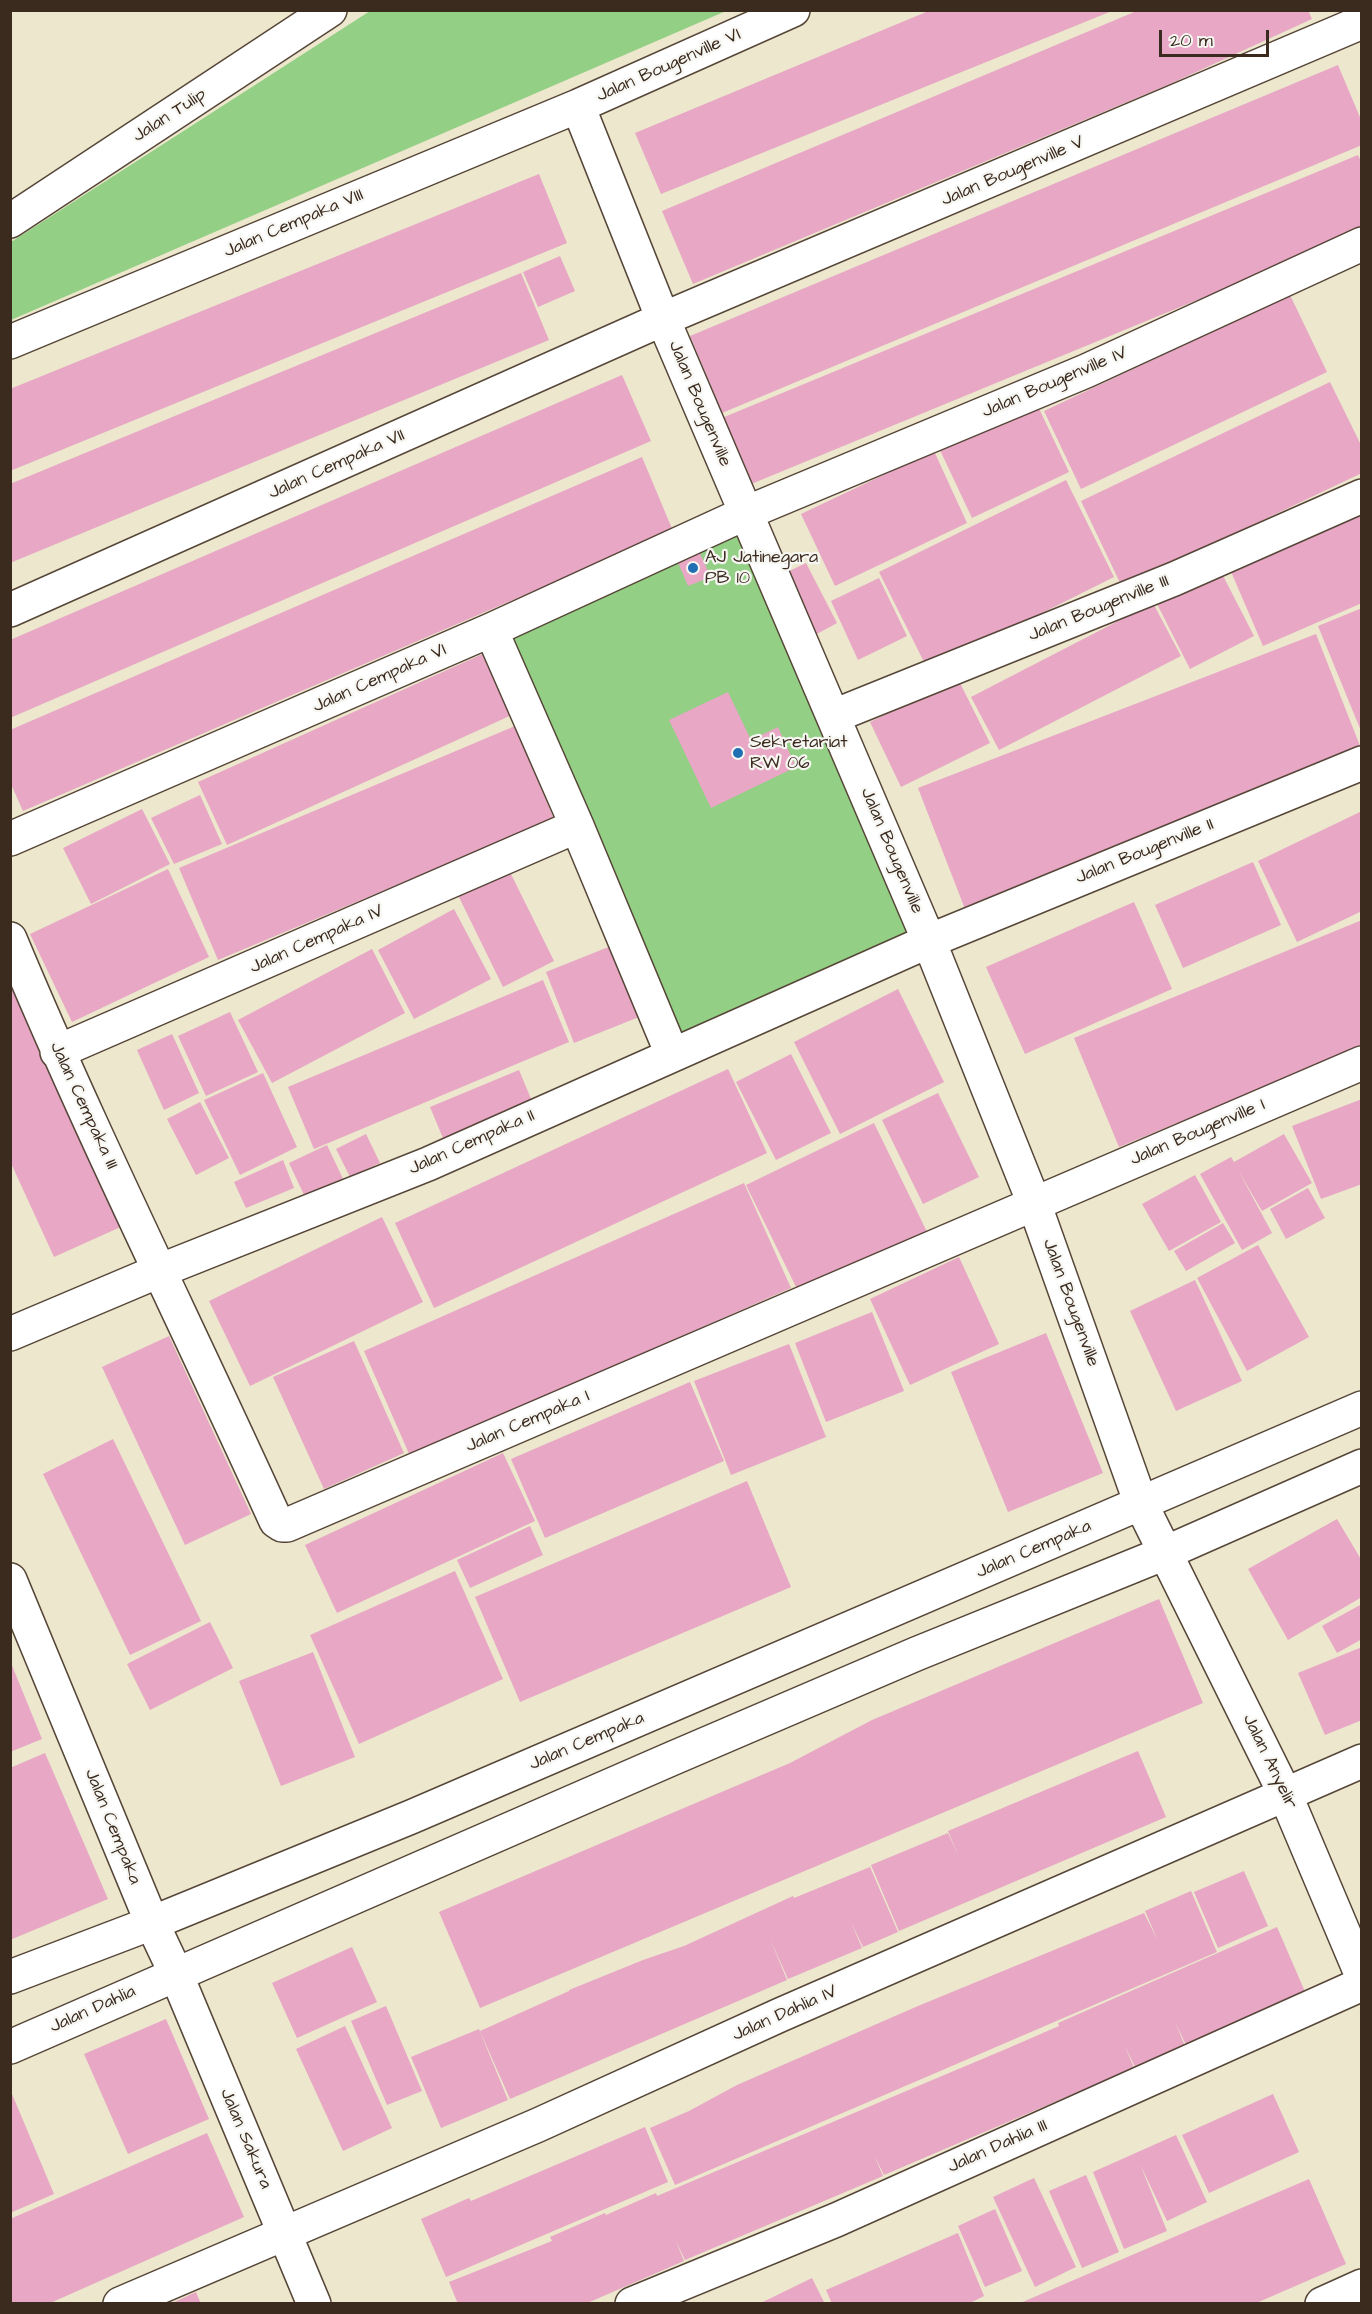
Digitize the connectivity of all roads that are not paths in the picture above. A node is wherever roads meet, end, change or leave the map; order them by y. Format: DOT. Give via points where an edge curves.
graph roads {
  1 [pos="330,10"];
  2 [pos="793,10"];
  3 [pos="1362,22"];
  4 [pos="578,106"];
  5 [pos="10,221"];
  6 [pos="1362,244"];
  7 [pos="663,319"];
  8 [pos="10,342"];
  9 [pos="1362,496"];
  10 [pos="746,513"];
  11 [pos="10,610"];
  12 [pos="491,630"];
  13 [pos="834,716"];
  14 [pos="1362,764"];
  15 [pos="576,826"];
  16 [pos="10,839"];
  17 [pos="10,939"];
  18 [pos="929,941"];
  19 [pos="57,1052"];
  20 [pos="672,1054"];
  21 [pos="1362,1063"];
  22 [pos="1034,1203"];
  23 [pos="159,1271"];
  24 [pos="10,1334"];
  25 [pos="1362,1408"];
  26 [pos="1362,1466"];
  27 [pos="1141,1504"];
  28 [pos="1165,1553"];
  29 [pos="10,1580"];
  30 [pos="1362,1761"];
  31 [pos="1285,1794"];
  32 [pos="152,1923"];
  33 [pos="176,1974"];
  34 [pos="1362,1976"];
  35 [pos="10,1977"];
  36 [pos="1362,1984"];
  37 [pos="10,2047"];
  38 [pos="284,2232"];
  39 [pos="1362,2286"];
  40 [pos="120,2304"];
  41 [pos="314,2304"];
  42 [pos="632,2304"];
  43 [pos="1322,2304"];
  1 -- 5 [label="street, Jalan Tulip"];
  2 -- 4 [label="street, Jalan Bougenville VI"];
  3 -- 7 [label="street, Jalan Bougenville V"];
  4 -- 7 [label="street, Jalan Bougenville"];
  4 -- 8 [label="street, Jalan Cempaka VIII"];
  6 -- 10 [label="street, Jalan Bougenville IV" via="1086,371"];
  7 -- 10 [label="street, Jalan Bougenville"];
  7 -- 11 [label="street, Jalan Cempaka VII"];
  9 -- 13 [label="street, Jalan Bougenville III" via="1174,579"];
  10 -- 12 [label="street, Jalan Cempaka VI"];
  10 -- 13 [label="street, Jalan Bougenville"];
  12 -- 15 [label="street"];
  12 -- 16 [label="street, Jalan Cempaka VI"];
  13 -- 18 [label="street, Jalan Bougenville"];
  14 -- 18 [label="street, Jalan Bougenville II"];
  15 -- 19 [label="street, Jalan Cempaka IV"];
  15 -- 20 [label="street"];
  17 -- 19 [label="street, Jalan Cempaka III"];
  18 -- 20 [label="street, Jalan Cempaka II"];
  18 -- 22 [label="street, Jalan Bougenville"];
  19 -- 23 [label="street, Jalan Cempaka III"];
  20 -- 23 [label="street, Jalan Cempaka II" via="428,1164"];
  21 -- 22 [label="street, Jalan Bougenville I"];
  22 -- 23 [label="street, Jalan Cempaka I" via="287,1525 276,1521"];
  22 -- 27 [label="street, Jalan Bougenville"];
  23 -- 24 [label="street, Jalan Cempaka II"];
  25 -- 27 [label="street, Jalan Cempaka"];
  26 -- 28 [label="street"];
  27 -- 28 [label="street, Jalan Bougenville"];
  27 -- 32 [label="street, Jalan Cempaka" via="411,1817"];
  28 -- 31 [label="street, Jalan Anyelir"];
  28 -- 33 [label="street" via="916,1654"];
  29 -- 32 [label="street, Jalan Cempaka"];
  30 -- 31 [label="street, Jalan Dahlia IV"];
  31 -- 34 [label="street, Jalan Anyelir"];
  31 -- 38 [label="street, Jalan Dahlia IV" via="538,2125"];
  32 -- 33 [label="street, Jalan Sakura"];
  32 -- 35 [label="street"];
  33 -- 37 [label="street, Jalan Dahlia"];
  33 -- 38 [label="street, Jalan Sakura"];
  36 -- 42 [label="street, Jalan Dahlia III" via="836,2220"];
  38 -- 40 [label="street, Jalan Dahlia IV"];
  38 -- 41 [label="street, Jalan Sakura"];
  39 -- 43 [label="street"];
}
